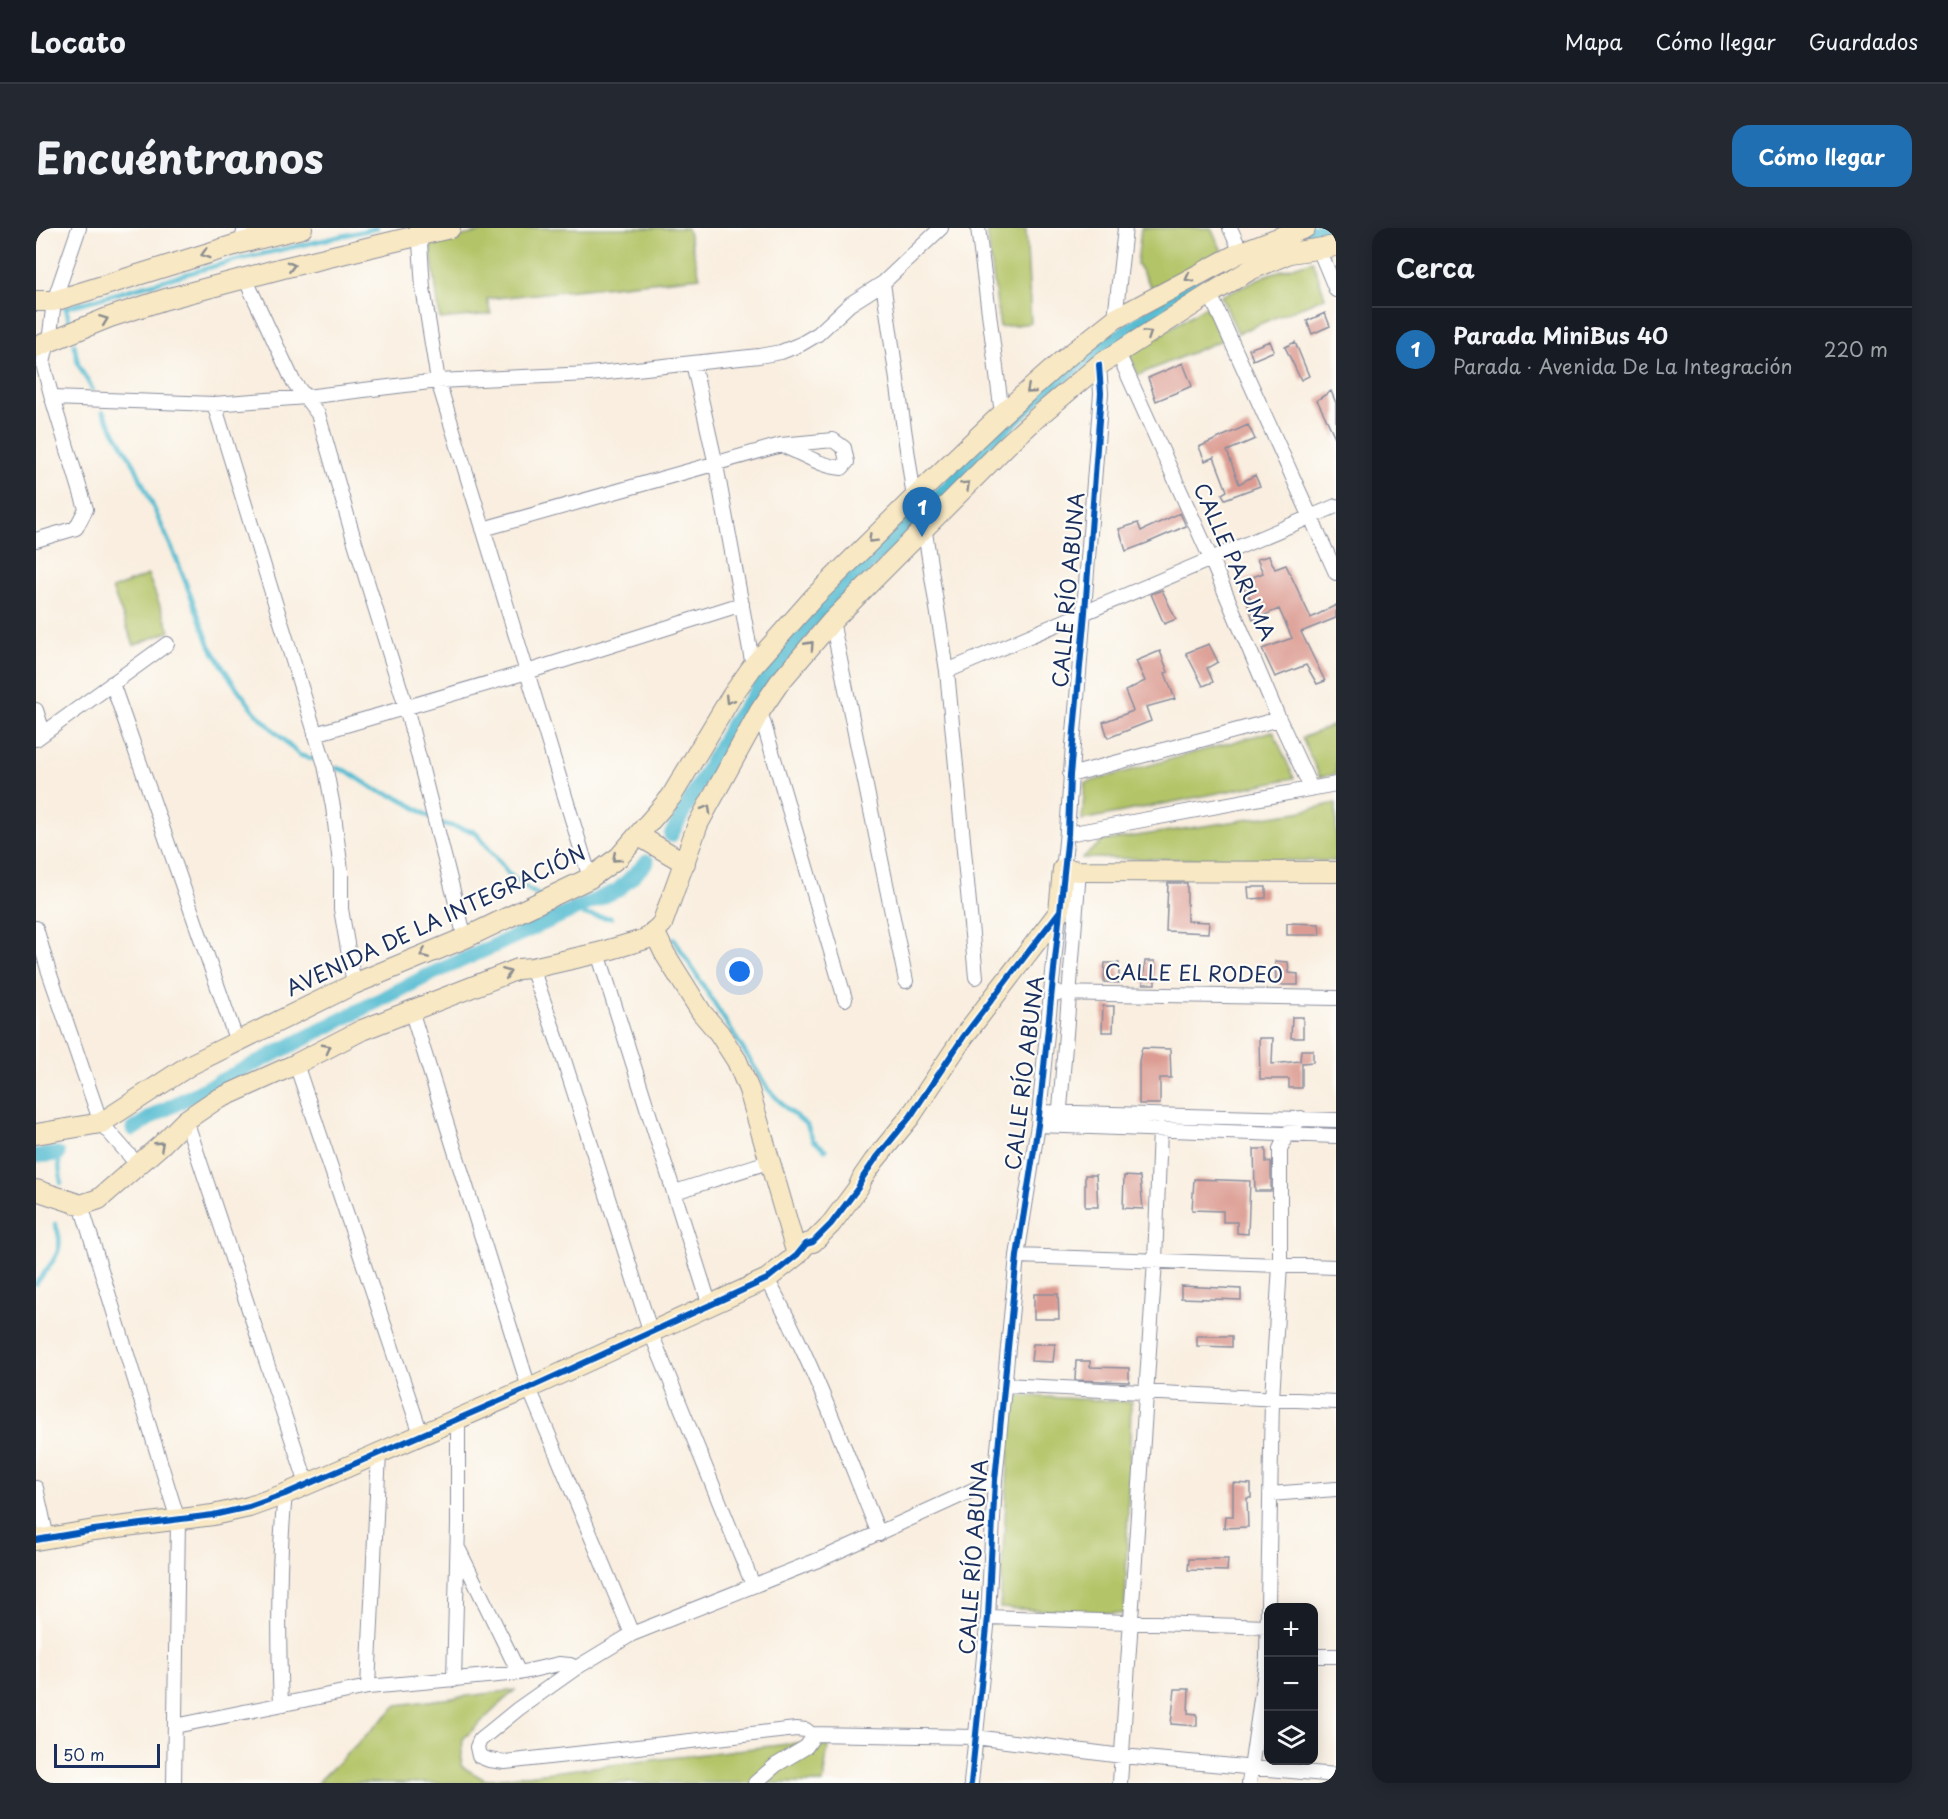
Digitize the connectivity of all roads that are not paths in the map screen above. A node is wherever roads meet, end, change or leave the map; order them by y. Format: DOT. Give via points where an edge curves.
graph roads {
  1 [pos="79,228"];
  2 [pos="302,228"];
  3 [pos="450,228"];
  4 [pos="941,228"];
  5 [pos="978,228"];
  6 [pos="1125,228"];
  7 [pos="1230,228"];
  8 [pos="1305,228"];
  9 [pos="419,231"];
  10 [pos="243,235"];
  11 [pos="1328,247"];
  12 [pos="1241,252"];
  13 [pos="245,278"];
  14 [pos="883,283"];
  15 [pos="1336,290"];
  16 [pos="1210,294"];
  17 [pos="45,301"];
  18 [pos="1115,319"];
  19 [pos="43,344"];
  20 [pos="1118,353"];
  21 [pos="693,363"];
  22 [pos="1099,365"];
  23 [pos="438,381"];
  24 [pos="306,397"];
  25 [pos="52,398"];
  26 [pos="214,404"];
  27 [pos="1002,414"];
  28 [pos="781,445"];
  29 [pos="716,465"];
  30 [pos="914,498"];
  31 [pos="1336,506"];
  32 [pos="1311,517"];
  33 [pos="924,526"];
  34 [pos="483,530"];
  35 [pos="36,540"];
  36 [pos="1211,559"];
  37 [pos="1336,573"];
  38 [pos="742,604"];
  39 [pos="1085,612"];
  40 [pos="832,621"];
  41 [pos="167,644"];
  42 [pos="753,666"];
  43 [pos="947,671"];
  44 [pos="527,672"];
  45 [pos="112,683"];
  46 [pos="406,707"];
  47 [pos="36,710"];
  48 [pos="760,711"];
  49 [pos="1279,719"];
  50 [pos="315,734"];
  51 [pos="40,736"];
  52 [pos="1070,775"];
  53 [pos="1336,784"];
  54 [pos="1311,788"];
  55 [pos="1068,834"];
  56 [pos="639,836"];
  57 [pos="685,863"];
  58 [pos="1071,870"];
  59 [pos="1336,872"];
  60 [pos="590,878"];
  61 [pos="1059,912"];
  62 [pos="36,928"];
  63 [pos="654,931"];
  64 [pos="465,938"];
  65 [pos="598,953"];
  66 [pos="532,968"];
  67 [pos="42,971"];
  68 [pos="976,977"];
  69 [pos="906,981"];
  70 [pos="354,984"];
  71 [pos="1052,993"];
  72 [pos="1069,993"];
  73 [pos="1336,998"];
  74 [pos="845,999"];
  75 [pos="411,1010"];
  76 [pos="237,1042"];
  77 [pos="296,1064"];
  78 [pos="1038,1118"];
  79 [pos="1301,1118"];
  80 [pos="1059,1119"];
  81 [pos="186,1120"];
  82 [pos="1336,1120"];
  83 [pos="101,1123"];
  84 [pos="1160,1129"];
  85 [pos="36,1134"];
  86 [pos="1287,1134"];
  87 [pos="1336,1136"];
  88 [pos="771,1161"];
  89 [pos="138,1166"];
  90 [pos="36,1190"];
  91 [pos="675,1192"];
  92 [pos="81,1205"];
  93 [pos="797,1256"];
  94 [pos="1017,1256"];
  95 [pos="1155,1261"];
  96 [pos="1280,1265"];
  97 [pos="1336,1267"];
  98 [pos="767,1279"];
  99 [pos="710,1306"];
  100 [pos="651,1333"];
  101 [pos="1005,1385"];
  102 [pos="529,1388"];
  103 [pos="1146,1392"];
  104 [pos="1272,1399"];
  105 [pos="1336,1402"];
  106 [pos="458,1418"];
  107 [pos="421,1434"];
  108 [pos="379,1452"];
  109 [pos="996,1480"];
  110 [pos="307,1484"];
  111 [pos="36,1488"];
  112 [pos="1336,1489"];
  113 [pos="285,1494"];
  114 [pos="1270,1494"];
  115 [pos="178,1520"];
  116 [pos="879,1534"];
  117 [pos="42,1539"];
  118 [pos="458,1548"];
  119 [pos="753,1585"];
  120 [pos="1268,1603"];
  121 [pos="988,1617"];
  122 [pos="1131,1622"];
  123 [pos="1264,1627"];
  124 [pos="632,1634"];
  125 [pos="1318,1656"];
  126 [pos="1336,1656"];
  127 [pos="576,1668"];
  128 [pos="519,1673"];
  129 [pos="454,1680"];
  130 [pos="1264,1683"];
  131 [pos="368,1687"];
  132 [pos="281,1704"];
  133 [pos="175,1726"];
  134 [pos="811,1734"];
  135 [pos="975,1737"];
  136 [pos="1122,1756"];
  137 [pos="1251,1767"];
  138 [pos="1336,1775"];
  139 [pos="174,1783"];
  140 [pos="755,1783"];
  141 [pos="971,1783"];
  142 [pos="1120,1783"];
  143 [pos="1249,1783"];
  1 -- 17 [label="street"];
  2 -- 10 [label="main road"];
  3 -- 9 [label="main road"];
  4 -- 14 [label="street"];
  5 -- 27 [label="street"];
  6 -- 18 [label="street"];
  7 -- 12 [label="street"];
  8 -- 12 [label="main road, AVENIDA DE LA INTEGRACIÓN"];
  13 -- 9 [label="main road, one-way"];
  9 -- 23 [label="street" via="423,288"];
  10 -- 17 [label="main road, one-way"];
  11 -- 15 [label="street"];
  11 -- 16 [label="main road" via="1290,253 1250,270"];
  12 -- 18 [label="main road, AVENIDA DE LA INTEGRACIÓN, one-way"];
  19 -- 13 [label="main road, one-way" via="110,317"];
  13 -- 24 [label="street" via="293,381"];
  14 -- 21 [label="street" via="850,304 818,334 791,348 759,356"];
  14 -- 30 [label="street"];
  20 -- 16 [label="main road, one-way"];
  16 -- 32 [label="street"];
  17 -- 19 [label="street"];
  18 -- 27 [label="main road, AVENIDA DE LA INTEGRACIÓN, one-way"];
  19 -- 25 [label="street"];
  20 -- 22 [label="main road"];
  20 -- 36 [label="street, CALLE PARUMA"];
  21 -- 23 [label="street" via="589,374"];
  21 -- 29 [label="street"];
  33 -- 22 [label="main road, one-way" via="1006,446"];
  22 -- 39 [label="street, CALLE RÍO ABUNA" via="1101,393"];
  23 -- 24 [label="street"];
  23 -- 34 [label="street"];
  24 -- 26 [label="street"];
  24 -- 46 [label="street" via="318,414"];
  25 -- 26 [label="street"];
  25 -- 35 [label="street" via="86,509 76,528"];
  26 -- 50 [label="street"];
  27 -- 30 [label="main road, AVENIDA DE LA INTEGRACIÓN"];
  28 -- 29 [label="street"];
  29 -- 34 [label="street"];
  29 -- 38 [label="street"];
  30 -- 42 [label="main road, AVENIDA DE LA INTEGRACIÓN, one-way" via="814,597"];
  31 -- 32 [label="street"];
  32 -- 36 [label="street"];
  32 -- 37 [label="street"];
  33 -- 40 [label="main road"];
  33 -- 43 [label="street"];
  34 -- 44 [label="street"];
  36 -- 39 [label="street"];
  36 -- 49 [label="street, CALLE PARUMA"];
  38 -- 42 [label="street"];
  38 -- 44 [label="street"];
  39 -- 43 [label="street"];
  39 -- 52 [label="street, CALLE RÍO ABUNA"];
  48 -- 40 [label="main road, one-way" via="800,656"];
  40 -- 69 [label="street"];
  41 -- 45 [label="street"];
  42 -- 56 [label="main road, AVENIDA DE LA INTEGRACIÓN, one-way" via="671,797"];
  43 -- 68 [label="street"];
  44 -- 46 [label="street"];
  44 -- 60 [label="street"];
  45 -- 51 [label="street"];
  45 -- 76 [label="street"];
  46 -- 50 [label="street"];
  46 -- 64 [label="street"];
  47 -- 51 [label="street"];
  57 -- 48 [label="main road, one-way" via="698,824"];
  48 -- 74 [label="street"];
  49 -- 52 [label="street"];
  49 -- 54 [label="street, CALLE PARUMA"];
  50 -- 70 [label="street" via="333,807 341,909"];
  52 -- 55 [label="street, CALLE RÍO ABUNA"];
  53 -- 54 [label="street"];
  54 -- 55 [label="street"];
  55 -- 58 [label="street, CALLE RÍO ABUNA"];
  56 -- 57 [label="main road"];
  56 -- 60 [label="main road, AVENIDA DE LA INTEGRACIÓN, one-way"];
  57 -- 63 [label="main road" via="667,914"];
  58 -- 59 [label="main road"];
  58 -- 61 [label="main road, CALLE RÍO ABUNA"];
  58 -- 72 [label="street"];
  60 -- 64 [label="main road, AVENIDA DE LA INTEGRACIÓN"];
  61 -- 71 [label="street, CALLE RÍO ABUNA"];
  61 -- 93 [label="main road" via="964,1036 831,1224"];
  62 -- 67 [label="street"];
  63 -- 65 [label="main road" via="646,939"];
  63 -- 88 [label="main road" via="702,1013 737,1061"];
  64 -- 70 [label="main road, AVENIDA DE LA INTEGRACIÓN, one-way"];
  65 -- 66 [label="main road"];
  65 -- 91 [label="street"];
  75 -- 66 [label="main road, one-way" via="518,969"];
  66 -- 100 [label="street"];
  67 -- 83 [label="street"];
  70 -- 76 [label="main road, AVENIDA DE LA INTEGRACIÓN"];
  71 -- 72 [label="street, CALLE EL RODEO"];
  71 -- 78 [label="street, CALLE RÍO ABUNA"];
  72 -- 73 [label="street, CALLE EL RODEO"];
  72 -- 80 [label="street"];
  77 -- 75 [label="main road, one-way"];
  75 -- 102 [label="street"];
  76 -- 83 [label="main road, AVENIDA DE LA INTEGRACIÓN" via="190,1065"];
  77 -- 81 [label="main road" via="213,1101"];
  77 -- 107 [label="street"];
  78 -- 80 [label="street"];
  78 -- 94 [label="street, CALLE RÍO ABUNA"];
  79 -- 80 [label="street"];
  79 -- 82 [label="street"];
  79 -- 86 [label="street"];
  80 -- 84 [label="street"];
  89 -- 81 [label="main road, one-way"];
  81 -- 110 [label="street"];
  83 -- 85 [label="main road, AVENIDA DE LA INTEGRACIÓN"];
  83 -- 89 [label="street"];
  84 -- 86 [label="street"];
  84 -- 95 [label="street"];
  86 -- 87 [label="street"];
  86 -- 96 [label="street" via="1280,1149"];
  88 -- 91 [label="street"];
  88 -- 93 [label="main road"];
  89 -- 92 [label="main road" via="99,1199"];
  90 -- 92 [label="main road"];
  91 -- 99 [label="street"];
  92 -- 115 [label="street"];
  93 -- 98 [label="main road"];
  94 -- 95 [label="street"];
  94 -- 101 [label="street, CALLE RÍO ABUNA"];
  95 -- 96 [label="street"];
  95 -- 103 [label="street"];
  96 -- 97 [label="street"];
  96 -- 104 [label="street"];
  98 -- 99 [label="main road"];
  98 -- 116 [label="street" via="810,1366"];
  99 -- 100 [label="main road"];
  100 -- 102 [label="main road"];
  100 -- 119 [label="street"];
  101 -- 103 [label="street"];
  101 -- 109 [label="street, CALLE RÍO ABUNA"];
  102 -- 106 [label="main road"];
  102 -- 124 [label="street"];
  103 -- 104 [label="street"];
  103 -- 122 [label="street"];
  104 -- 105 [label="street"];
  104 -- 114 [label="street"];
  106 -- 107 [label="main road"];
  106 -- 118 [label="street"];
  107 -- 108 [label="main road"];
  108 -- 110 [label="main road"];
  108 -- 131 [label="street"];
  109 -- 116 [label="street"];
  109 -- 121 [label="street, CALLE RÍO ABUNA"];
  110 -- 113 [label="main road"];
  111 -- 117 [label="street"];
  112 -- 114 [label="street"];
  113 -- 115 [label="main road" via="240,1509"];
  113 -- 132 [label="street" via="281,1539"];
  114 -- 120 [label="street"];
  115 -- 117 [label="main road"];
  115 -- 133 [label="street"];
  116 -- 119 [label="street"];
  118 -- 128 [label="street"];
  118 -- 129 [label="street"];
  119 -- 124 [label="street"];
  121 -- 122 [label="street"];
  121 -- 135 [label="street, CALLE RÍO ABUNA"];
  122 -- 123 [label="street"];
  122 -- 136 [label="street"];
  124 -- 127 [label="street"];
  125 -- 126 [label="street"];
  127 -- 128 [label="street" via="559,1664"];
  127 -- 134 [label="street" via="480,1740 479,1756 506,1762 796,1729"];
  128 -- 129 [label="street"];
  129 -- 131 [label="street"];
  130 -- 137 [label="street"];
  131 -- 132 [label="street"];
  132 -- 133 [label="street"];
  133 -- 139 [label="street"];
  134 -- 135 [label="street"];
  134 -- 140 [label="street" via="806,1747"];
  135 -- 136 [label="street"];
  135 -- 141 [label="street, CALLE RÍO ABUNA"];
  136 -- 137 [label="street"];
  136 -- 142 [label="street"];
  137 -- 138 [label="street"];
  137 -- 143 [label="street"];
}
